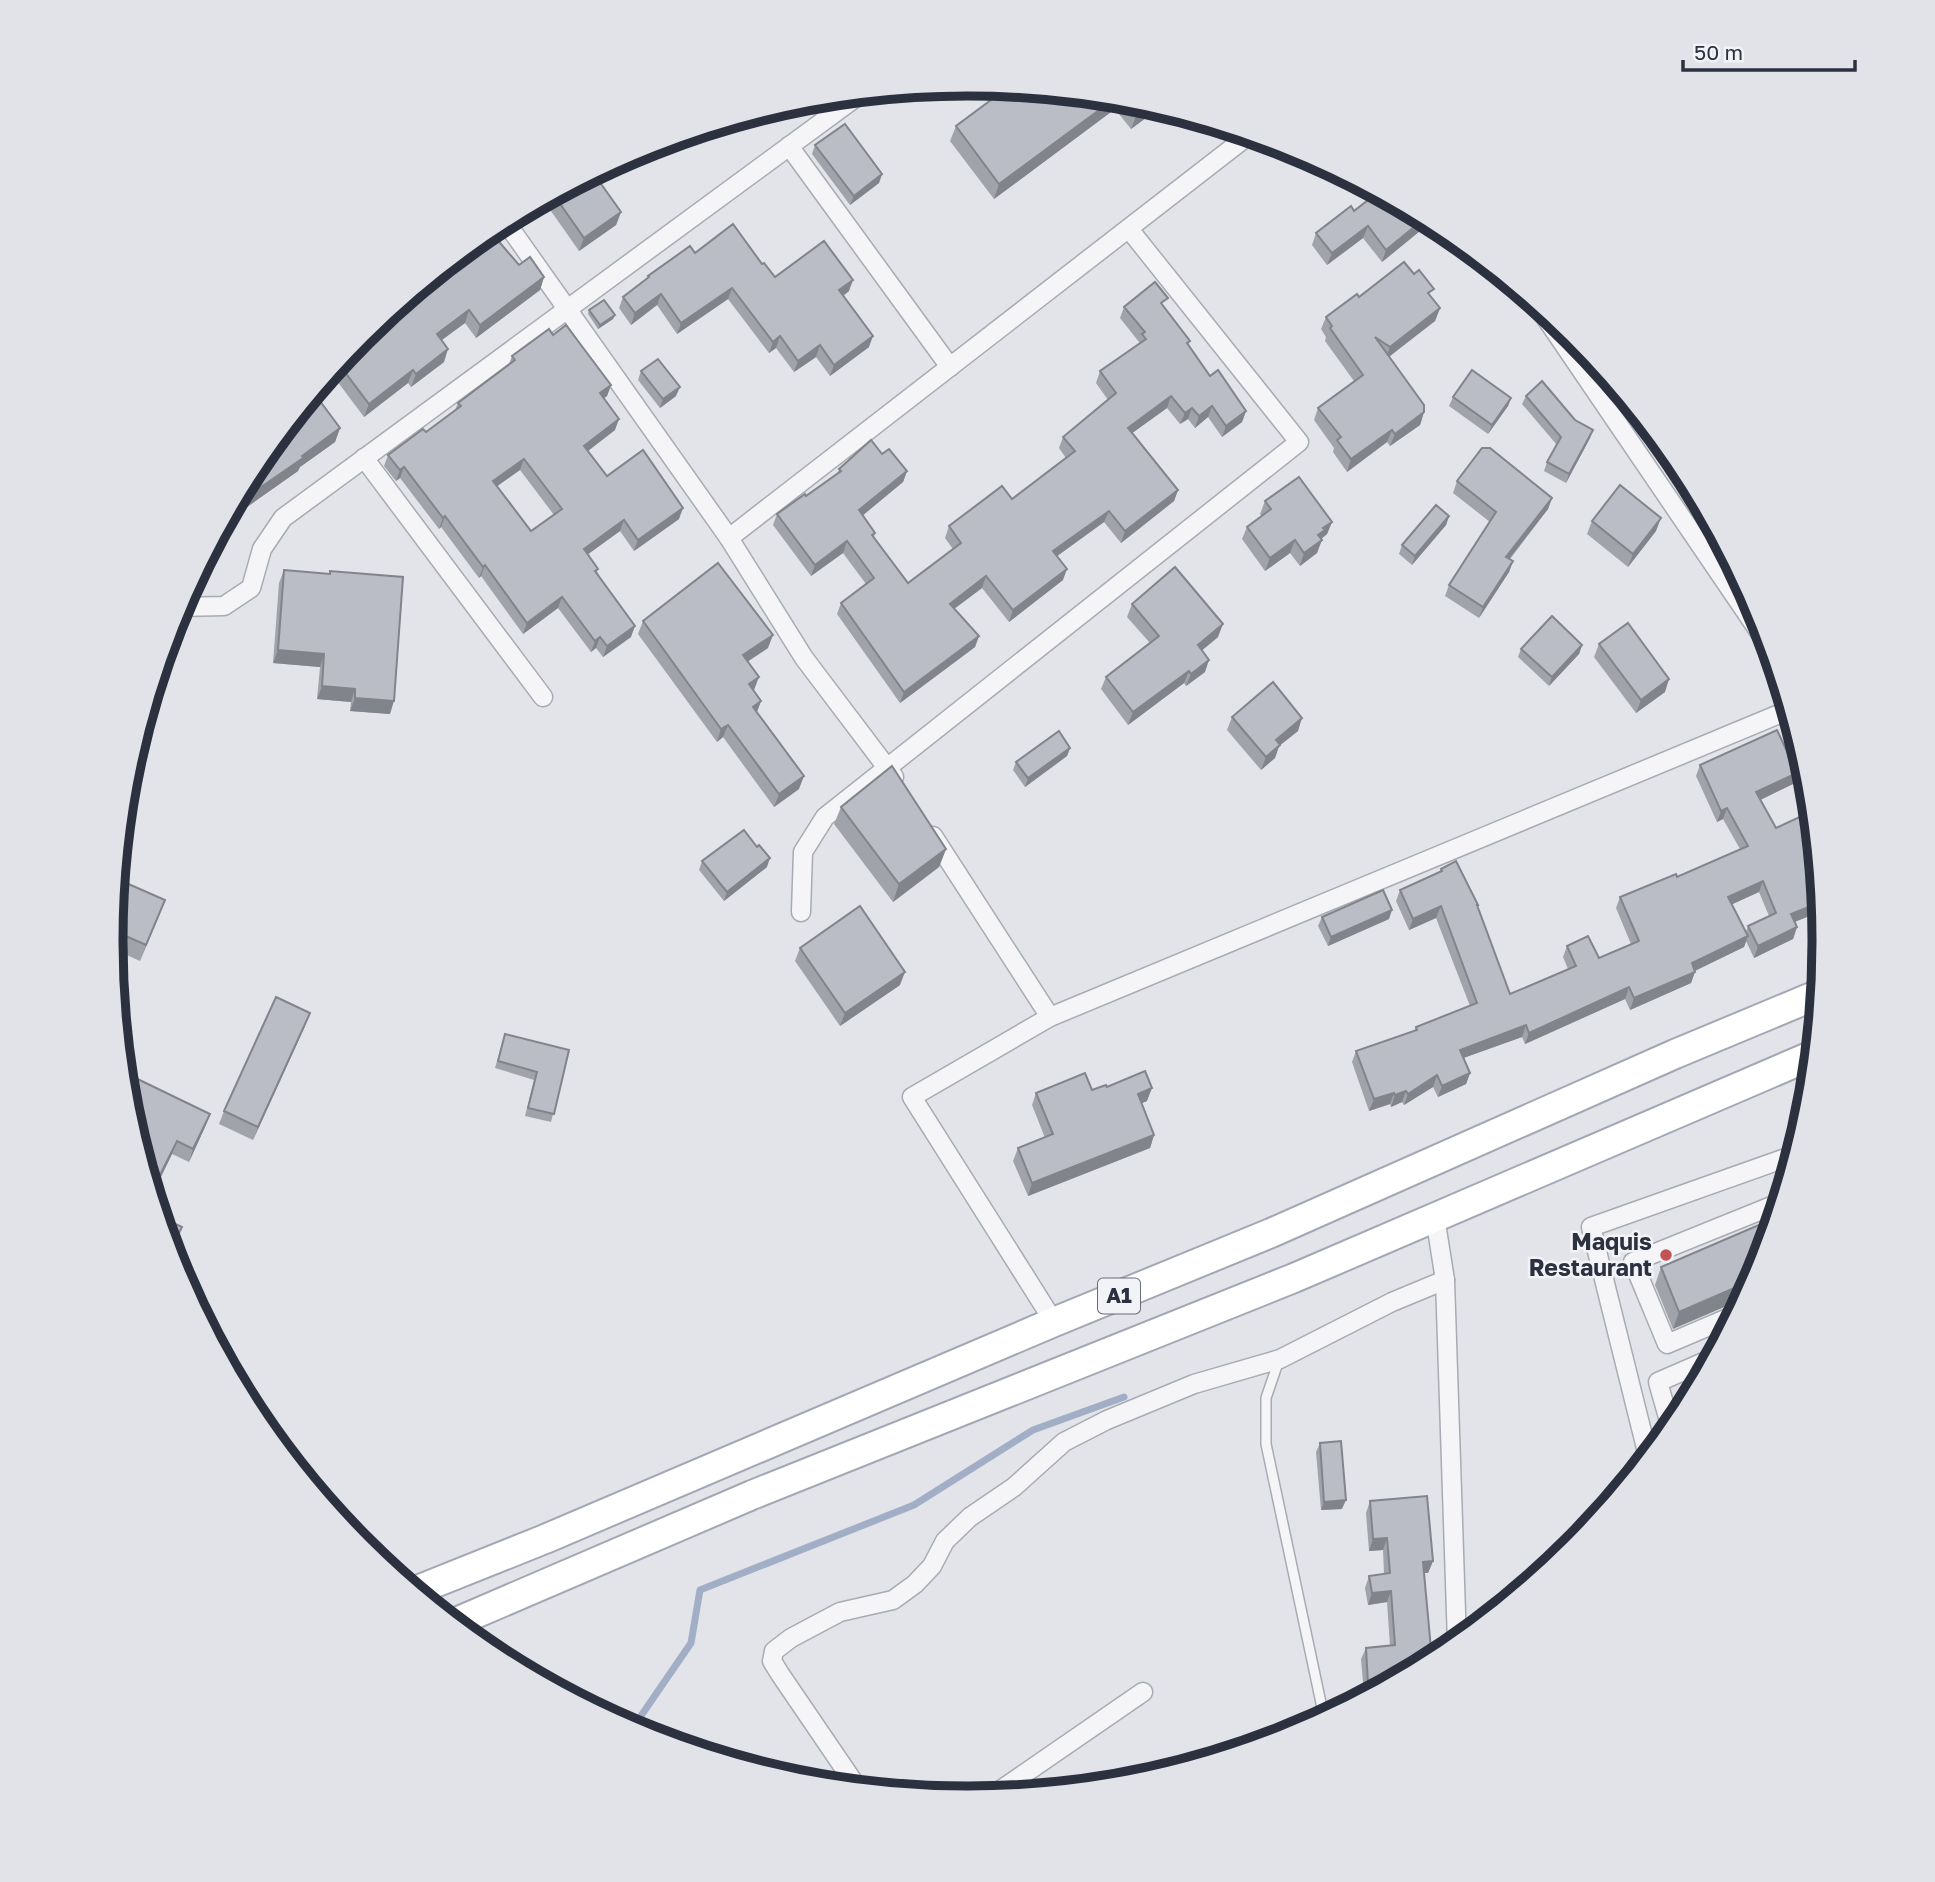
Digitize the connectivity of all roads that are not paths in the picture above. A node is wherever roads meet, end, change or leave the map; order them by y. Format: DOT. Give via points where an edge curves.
graph roads {
  1 [pos="845,105"];
  2 [pos="1241,142"];
  3 [pos="789,146"];
  4 [pos="1129,229"];
  5 [pos="512,230"];
  6 [pos="567,309"];
  7 [pos="1561,340"];
  8 [pos="950,367"];
  9 [pos="364,458"];
  10 [pos="729,538"];
  11 [pos="192,607"];
  12 [pos="1744,609"];
  13 [pos="543,697"];
  14 [pos="1780,713"];
  15 [pos="888,768"];
  16 [pos="903,791"];
  17 [pos="925,825"];
  18 [pos="801,912"];
  19 [pos="1810,998"];
  20 [pos="1051,1017"];
  21 [pos="1804,1059"];
  22 [pos="1783,1159"];
  23 [pos="1769,1206"];
  24 [pos="1435,1217"];
  25 [pos="1445,1280"];
  26 [pos="1722,1321"];
  27 [pos="1054,1322"];
  28 [pos="1713,1337"];
  29 [pos="1670,1355"];
  30 [pos="1280,1359"];
  31 [pos="1698,1365"];
  32 [pos="1667,1414"];
  33 [pos="1645,1445"];
  34 [pos="424,1587"];
  35 [pos="464,1619"];
  36 [pos="1457,1629"];
  37 [pos="1143,1692"];
  38 [pos="1322,1707"];
  39 [pos="851,1778"];
  40 [pos="1009,1785"];
  1 -- 3 [label="street"];
  2 -- 4 [label="street"];
  3 -- 6 [label="street"];
  3 -- 8 [label="street"];
  4 -- 8 [label="street"];
  4 -- 15 [label="street" via="1299,442"];
  5 -- 6 [label="street"];
  6 -- 9 [label="street"];
  6 -- 10 [label="street"];
  7 -- 12 [label="street"];
  8 -- 10 [label="street"];
  9 -- 11 [label="street" via="283,518 262,549 251,588 224,606"];
  9 -- 13 [label="street"];
  10 -- 15 [label="street" via="804,657"];
  14 -- 20 [label="street"];
  15 -- 16 [label="street"];
  15 -- 18 [label="street" via="825,817 803,852"];
  17 -- 20 [label="street"];
  19 -- 27 [label="main road, A1" via="1271,1233"];
  20 -- 27 [label="street" via="912,1097"];
  21 -- 24 [label="main road, A1"];
  22 -- 33 [label="street" via="1591,1227"];
  23 -- 26 [label="street" via="1633,1262 1667,1344"];
  24 -- 25 [label="street"];
  24 -- 35 [label="main road, A1" via="752,1495"];
  25 -- 30 [label="street"];
  25 -- 36 [label="street"];
  27 -- 34 [label="main road, A1"];
  28 -- 29 [label="street"];
  30 -- 38 [label="lane" via="1266,1398 1266,1444"];
  30 -- 39 [label="street" via="1194,1384 1064,1442 1014,1487 970,1517 945,1541 932,1566 893,1600 840,1612 774,1651 772,1661"];
  31 -- 32 [label="street" via="1658,1382"];
  37 -- 40 [label="street"];
}
